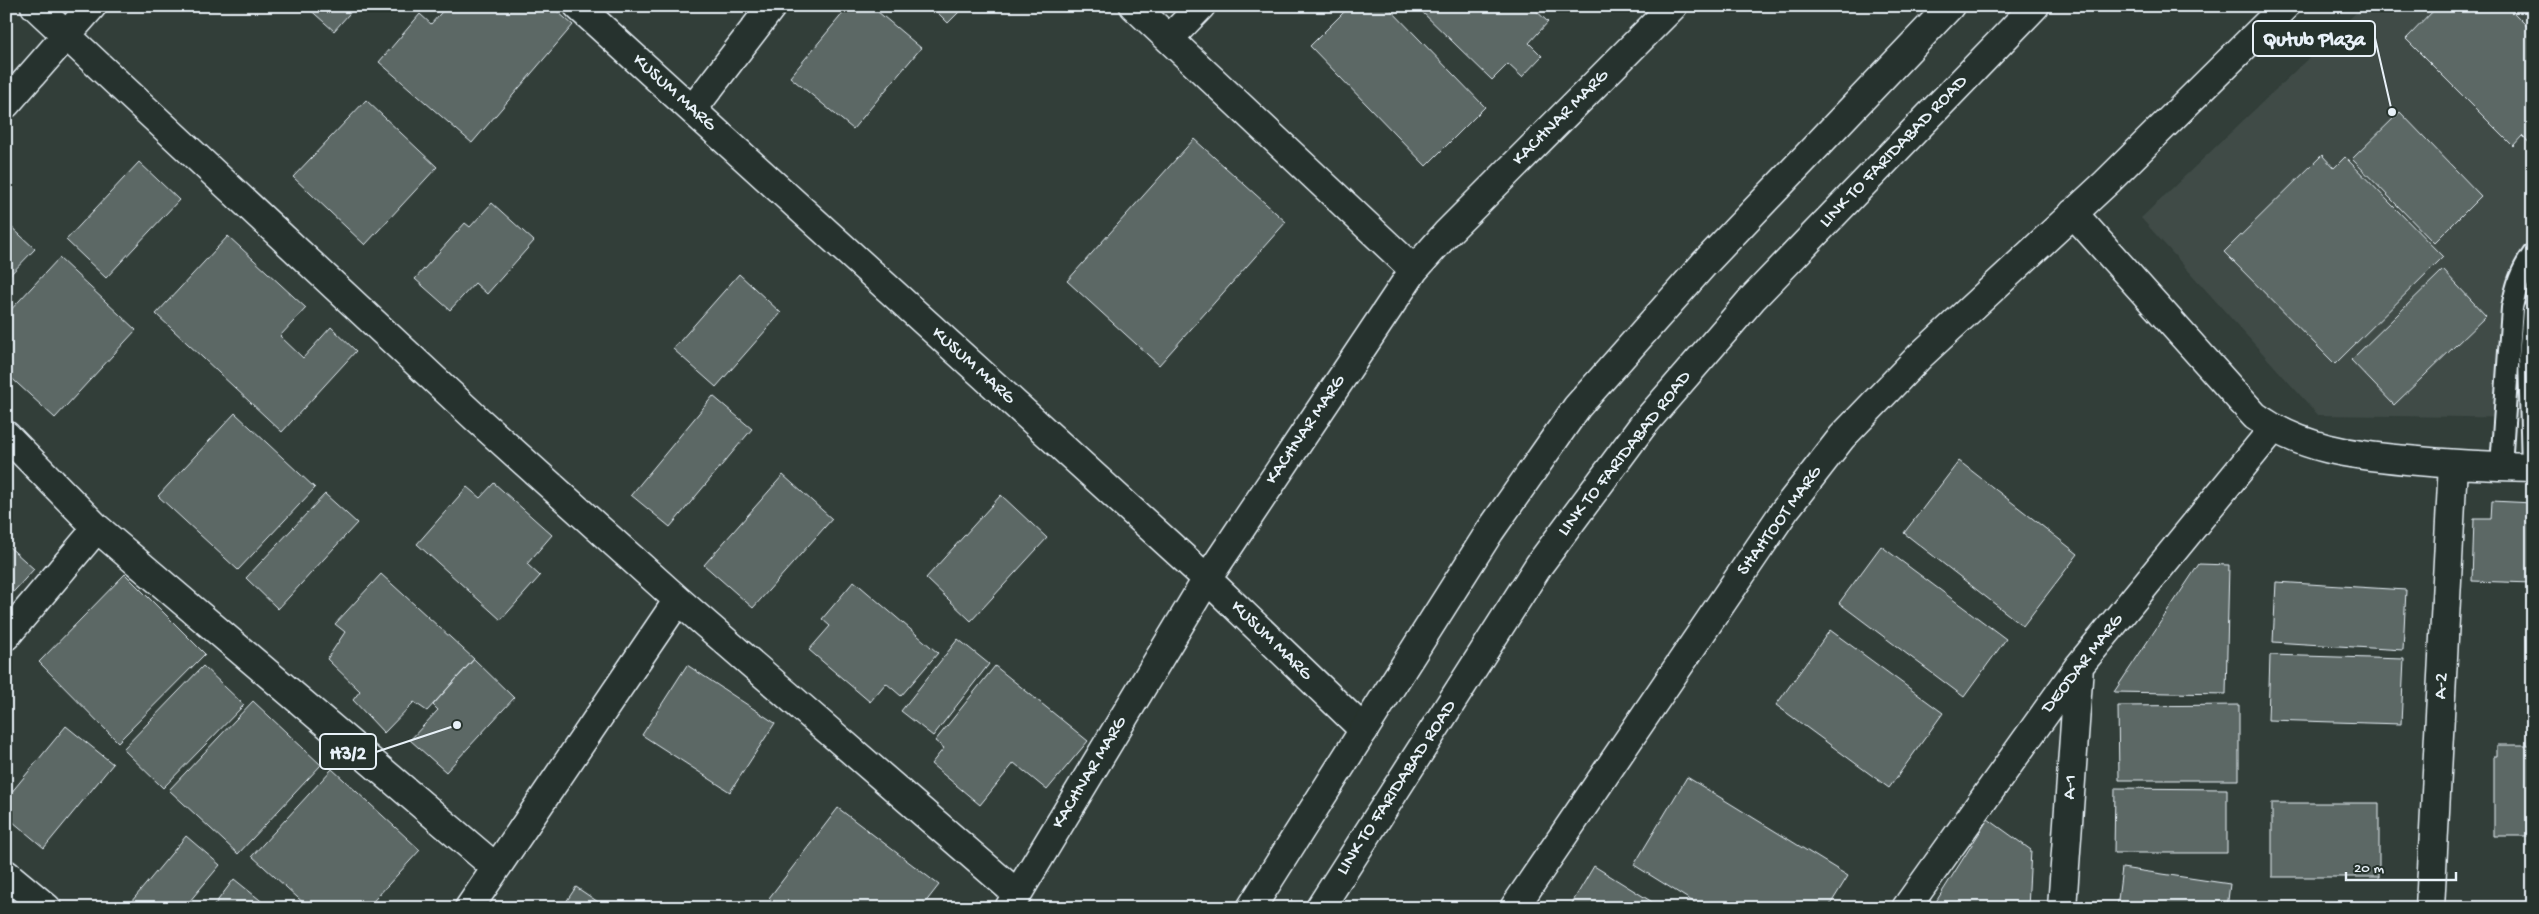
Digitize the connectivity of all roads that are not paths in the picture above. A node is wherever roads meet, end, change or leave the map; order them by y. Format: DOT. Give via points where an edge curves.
graph roads {
  1 [pos="35,6"];
  2 [pos="92,6"];
  3 [pos="578,6"];
  4 [pos="772,6"];
  5 [pos="1134,6"];
  6 [pos="1201,6"];
  7 [pos="1672,6"];
  8 [pos="1950,6"];
  9 [pos="2035,6"];
  10 [pos="2285,6"];
  11 [pos="68,35"];
  12 [pos="1169,39"];
  13 [pos="6,104"];
  14 [pos="693,109"];
  15 [pos="2073,213"];
  16 [pos="2533,254"];
  17 [pos="1414,270"];
  18 [pos="2533,311"];
  19 [pos="2273,429"];
  20 [pos="6,435"];
  21 [pos="2453,464"];
  22 [pos="2501,466"];
  23 [pos="2532,467"];
  24 [pos="97,528"];
  25 [pos="1207,579"];
  26 [pos="678,600"];
  27 [pos="6,636"];
  28 [pos="2079,666"];
  29 [pos="1364,730"];
  30 [pos="495,867"];
  31 [pos="6,874"];
  32 [pos="1013,901"];
  33 [pos="47,908"];
  34 [pos="469,908"];
  35 [pos="1251,908"];
  36 [pos="1320,908"];
  37 [pos="1514,908"];
  38 [pos="1906,908"];
  39 [pos="2062,908"];
  40 [pos="2430,908"];
  1 -- 11 [label="street"];
  2 -- 11 [label="street"];
  3 -- 14 [label="street, KUSUM MARG"];
  4 -- 14 [label="street"];
  5 -- 12 [label="street"];
  6 -- 12 [label="street"];
  7 -- 17 [label="street, KACHNAR MARG"];
  8 -- 29 [label="street" via="1704,264 1577,407 1490,531"];
  9 -- 36 [label="street, LINK TO FARIDABAD ROAD" via="1752,299 1643,425 1540,565"];
  10 -- 15 [label="street, SHAHTOOT MARG"];
  11 -- 13 [label="street"];
  11 -- 26 [label="street" via="478,420"];
  12 -- 17 [label="street"];
  14 -- 25 [label="street, KUSUM MARG"];
  15 -- 19 [label="street" via="2255,416"];
  15 -- 37 [label="street, SHAHTOOT MARG" via="1920,356 1842,437 1785,510"];
  16 -- 22 [label="lane" via="2516,284 2512,308"];
  17 -- 25 [label="street, KACHNAR MARG"];
  18 -- 23 [label="lane" via="2529,356"];
  19 -- 21 [label="street" via="2302,442 2344,454"];
  19 -- 28 [label="street, DEODAR MARG"];
  20 -- 24 [label="street"];
  21 -- 22 [label="street"];
  21 -- 40 [label="street, A-2"];
  22 -- 23 [label="street"];
  24 -- 27 [label="street"];
  24 -- 30 [label="street"];
  25 -- 29 [label="street, KUSUM MARG"];
  25 -- 32 [label="street, KACHNAR MARG"];
  26 -- 30 [label="street"];
  26 -- 32 [label="street"];
  28 -- 38 [label="street, DEODAR MARG"];
  28 -- 39 [label="street, A-1"];
  29 -- 35 [label="street"];
  30 -- 34 [label="street"];
  31 -- 33 [label="street"];
}
